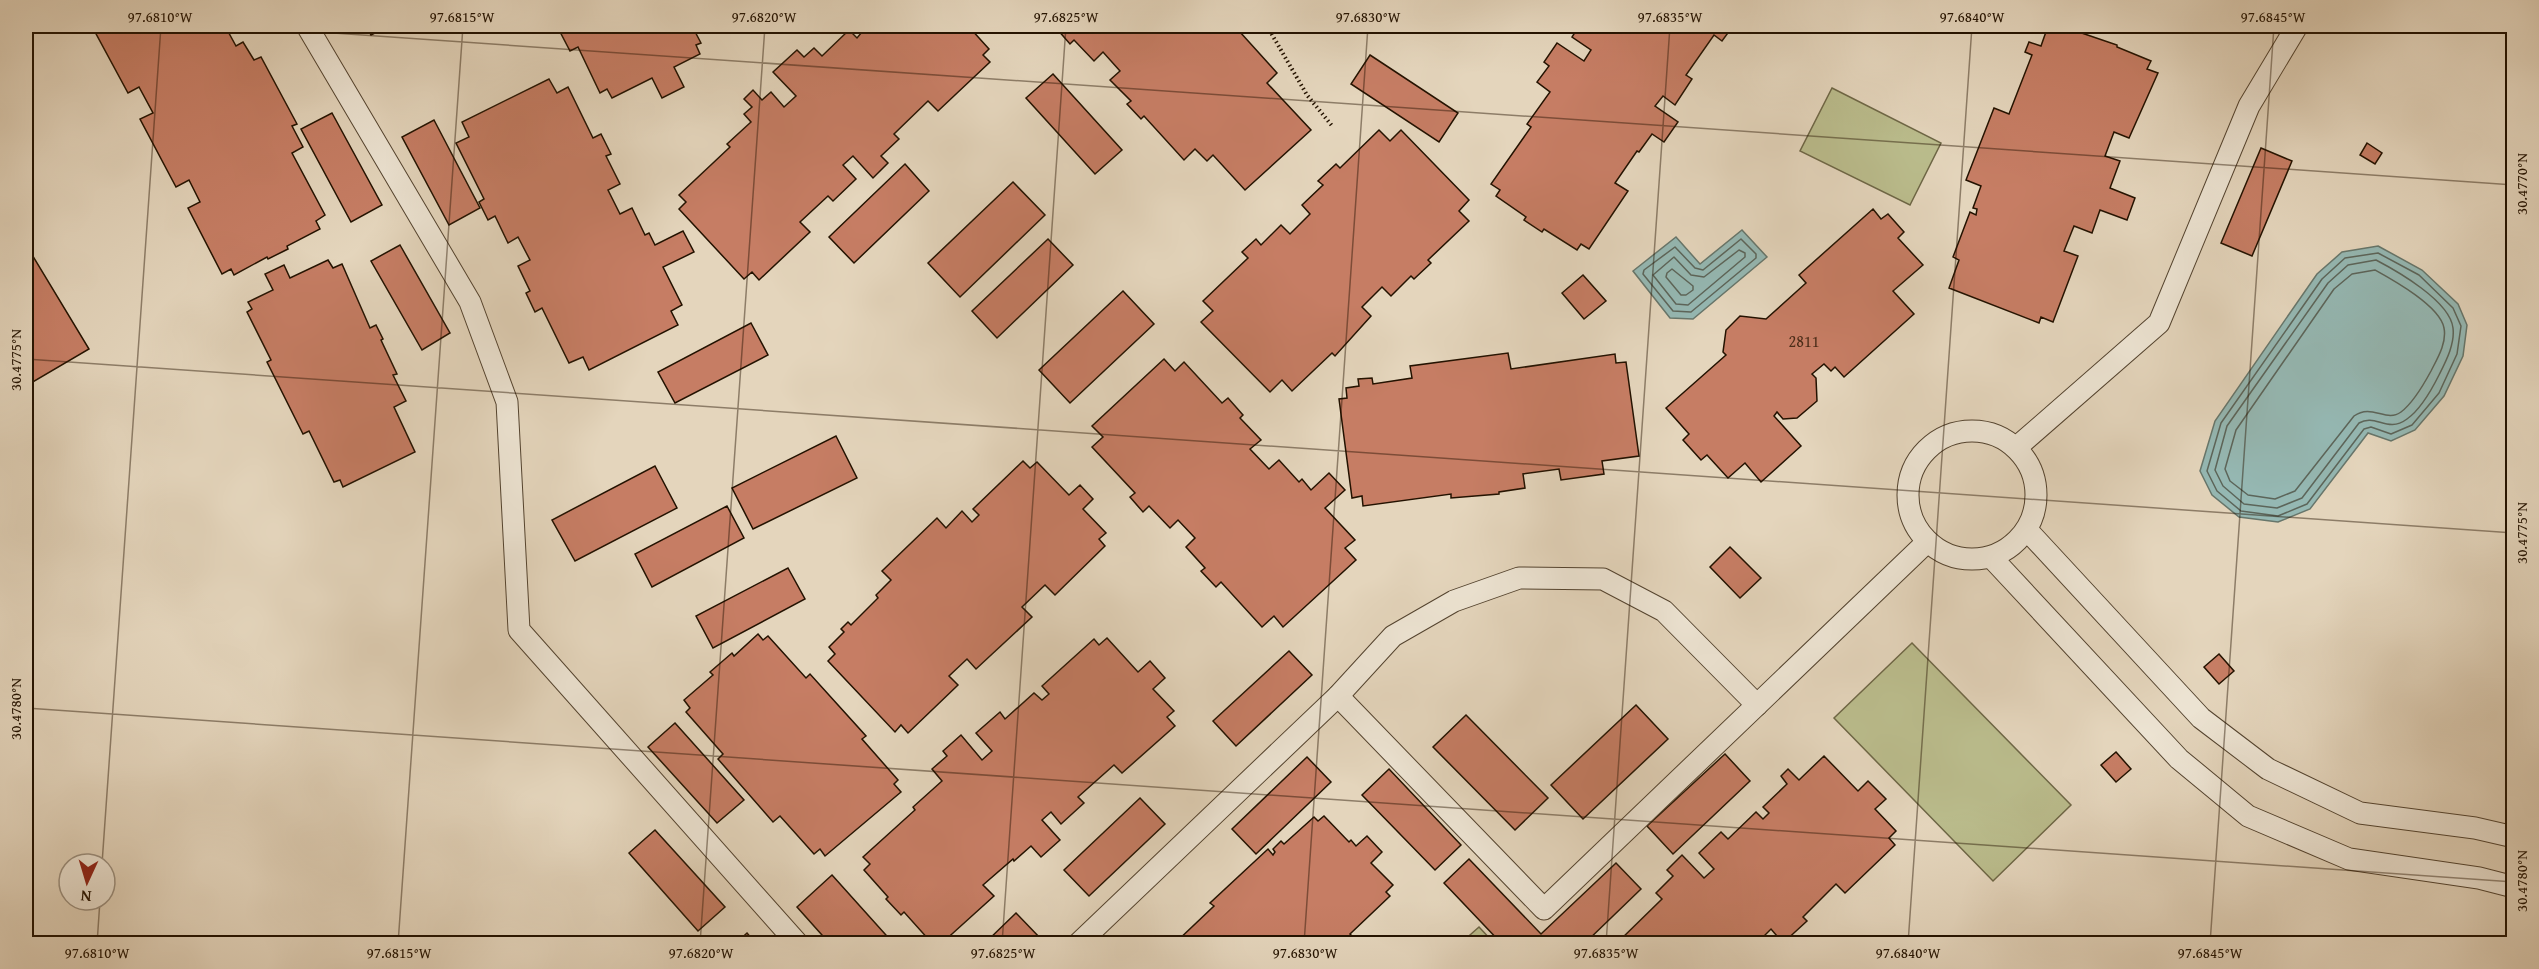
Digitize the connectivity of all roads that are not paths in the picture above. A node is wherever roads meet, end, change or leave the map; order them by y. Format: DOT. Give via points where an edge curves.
graph roads {
  1 [pos="307,26"];
  2 [pos="2297,26"];
  3 [pos="2017,447"];
  4 [pos="2027,530"];
  5 [pos="1928,542"];
  6 [pos="1991,557"];
  7 [pos="1338,696"];
  8 [pos="1757,705"];
  9 [pos="2514,837"];
  10 [pos="2514,887"];
  11 [pos="798,944"];
  12 [pos="1078,944"];
  1 -- 11 [label="lane" via="470,302 507,402 519,630"];
  2 -- 3 [label="lane" via="2249,106 2159,322"];
  3 -- 4 [label="lane" via="2030,465 2037,487 2036,509"];
  3 -- 5 [label="lane" via="1998,435 1976,430 1953,433 1933,443 1918,459 1909,480 1907,502 1914,524"];
  4 -- 6 [label="lane" via="2011,546"];
  4 -- 9 [label="lane" via="2201,718 2268,769 2360,813"];
  5 -- 6 [label="lane" via="1947,554 1968,560"];
  5 -- 8 [label="lane"];
  6 -- 10 [label="lane" via="2179,759 2248,816 2349,859 2479,878"];
  7 -- 8 [label="lane" via="1393,636 1454,601 1519,578 1603,579 1664,611"];
  7 -- 8 [label="lane" via="1544,909"];
  7 -- 12 [label="lane"];
}
